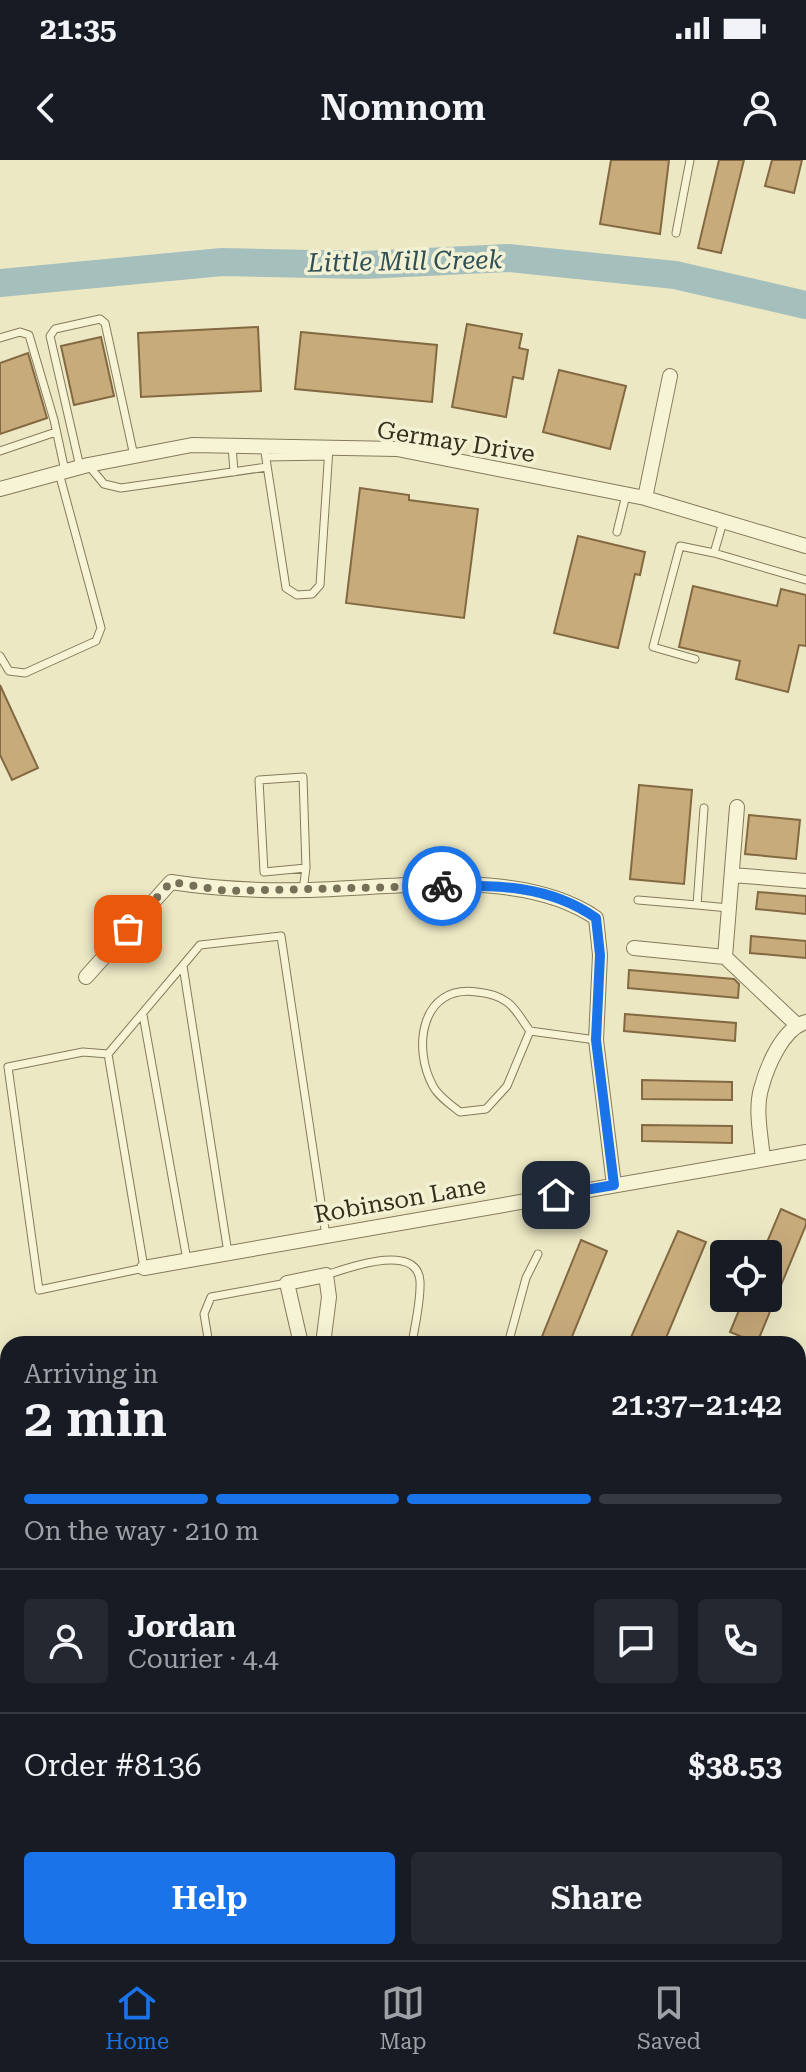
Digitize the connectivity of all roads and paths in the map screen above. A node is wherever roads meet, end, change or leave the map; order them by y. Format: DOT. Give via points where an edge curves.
graph roads {
  1 [pos="690,160"];
  2 [pos="676,233"];
  3 [pos="0,338"];
  4 [pos="670,376"];
  5 [pos="56,432"];
  6 [pos="232,446"];
  7 [pos="0,451"];
  8 [pos="265,452"];
  9 [pos="329,452"];
  10 [pos="134,456"];
  11 [pos="267,467"];
  12 [pos="73,469"];
  13 [pos="234,472"];
  14 [pos="0,489"];
  15 [pos="626,495"];
  16 [pos="645,498"];
  17 [pos="723,522"];
  18 [pos="617,532"];
  19 [pos="806,546"];
  20 [pos="714,553"];
  21 [pos="806,580"];
  22 [pos="0,656"];
  23 [pos="695,659"];
  24 [pos="737,807"];
  25 [pos="704,808"];
  26 [pos="306,868"];
  27 [pos="732,875"];
  28 [pos="806,881"];
  29 [pos="303,890"];
  30 [pos="638,900"];
  31 [pos="697,905"];
  32 [pos="729,908"];
  33 [pos="634,948"];
  34 [pos="725,957"];
  35 [pos="183,966"];
  36 [pos="86,977"];
  37 [pos="143,1015"];
  38 [pos="801,1023"];
  39 [pos="530,1031"];
  40 [pos="596,1040"];
  41 [pos="108,1054"];
  42 [pos="806,1152"];
  43 [pos="763,1159"];
  44 [pos="614,1185"];
  45 [pos="326,1236"];
  46 [pos="228,1253"];
  47 [pos="538,1254"];
  48 [pos="187,1260"];
  49 [pos="144,1268"];
  50 [pos="326,1275"];
  51 [pos="287,1283"];
  52 [pos="208,1336"];
  53 [pos="299,1336"];
  54 [pos="324,1336"];
  55 [pos="413,1336"];
  56 [pos="510,1336"];
  1 -- 2 [label="lane"];
  3 -- 5 [label="lane" via="29,335"];
  4 -- 16 [label="street"];
  5 -- 7 [label="lane"];
  5 -- 12 [label="lane"];
  6 -- 8 [label="street, Germay Drive"];
  6 -- 10 [label="street, Germay Drive" via="192,445"];
  6 -- 13 [label="lane"];
  8 -- 9 [label="street, Germay Drive"];
  8 -- 11 [label="lane"];
  9 -- 11 [label="lane" via="320,585 312,594 297,595 286,588"];
  9 -- 15 [label="street, Germay Drive" via="397,449"];
  10 -- 12 [label="street, Germay Drive"];
  10 -- 12 [label="lane" via="100,319 55,329 50,336"];
  11 -- 13 [label="lane"];
  12 -- 13 [label="lane" via="121,488"];
  12 -- 14 [label="street, Germay Drive"];
  12 -- 22 [label="lane" via="101,628 96,641 25,673 9,671"];
  15 -- 16 [label="street, Germay Drive"];
  15 -- 18 [label="lane"];
  16 -- 17 [label="street, Germay Drive"];
  17 -- 19 [label="street, Germay Drive"];
  17 -- 20 [label="lane"];
  20 -- 21 [label="lane"];
  20 -- 23 [label="lane" via="680,546 653,647"];
  24 -- 27 [label="street"];
  25 -- 31 [label="lane"];
  26 -- 26 [label="lane" via="303,777 259,780 264,872"];
  26 -- 29 [label="lane"];
  27 -- 28 [label="street"];
  27 -- 32 [label="street"];
  29 -- 36 [label="street" via="226,891 171,882"];
  29 -- 40 [label="street" via="484,885 531,889 576,904 596,918"];
  30 -- 31 [label="lane"];
  31 -- 32 [label="lane"];
  32 -- 34 [label="street"];
  33 -- 34 [label="street"];
  34 -- 38 [label="street"];
  35 -- 37 [label="lane"];
  35 -- 45 [label="lane" via="200,945 281,936"];
  35 -- 46 [label="lane"];
  37 -- 41 [label="lane"];
  37 -- 48 [label="lane"];
  38 -- 43 [label="street" via="777,1051 760,1090"];
  39 -- 39 [label="lane" via="508,1002 490,994 467,991 446,996 433,1006 422,1027 423,1055 433,1087 460,1112 486,1109 507,1086"];
  39 -- 40 [label="lane"];
  40 -- 44 [label="street"];
  41 -- 49 [label="lane"];
  41 -- 49 [label="lane" via="83,1052 8,1067 39,1290"];
  42 -- 43 [label="street, Robinson Lane"];
  43 -- 44 [label="street, Robinson Lane"];
  44 -- 45 [label="street, Robinson Lane"];
  45 -- 46 [label="street, Robinson Lane"];
  46 -- 48 [label="street, Robinson Lane"];
  47 -- 56 [label="lane"];
  48 -- 49 [label="street, Robinson Lane"];
  50 -- 51 [label="street"];
  50 -- 54 [label="street"];
  50 -- 55 [label="lane" via="387,1260 415,1267 420,1279"];
  51 -- 52 [label="lane" via="211,1297 204,1314"];
  51 -- 53 [label="street"];
}
